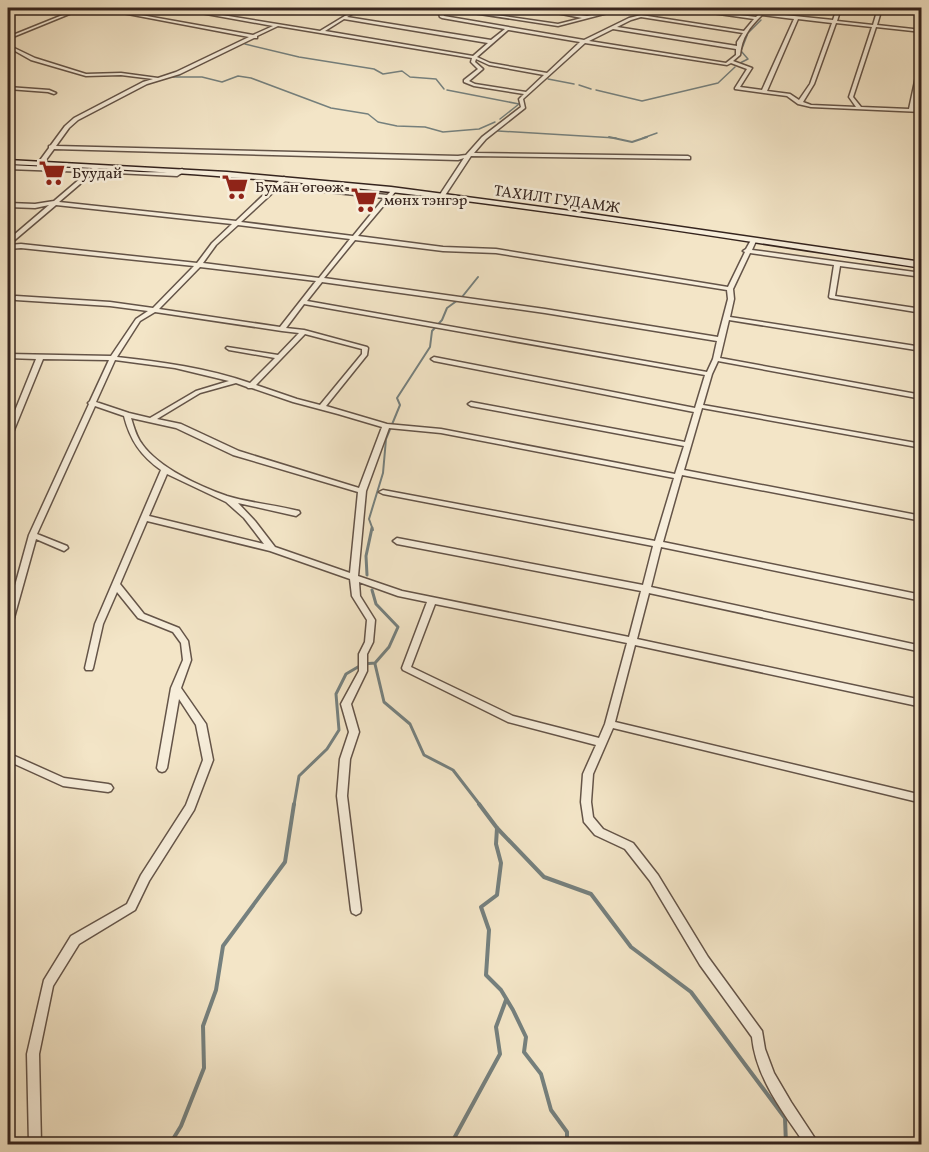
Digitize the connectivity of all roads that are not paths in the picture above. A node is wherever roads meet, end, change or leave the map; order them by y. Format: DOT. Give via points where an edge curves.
graph roads {
  1 [pos="82,8"];
  2 [pos="98,8"];
  3 [pos="175,8"];
  4 [pos="360,8"];
  5 [pos="378,8"];
  6 [pos="443,8"];
  7 [pos="532,8"];
  8 [pos="622,8"];
  9 [pos="684,8"];
  10 [pos="774,8"];
  11 [pos="838,8"];
  12 [pos="880,8"];
  13 [pos="428,9"];
  14 [pos="450,9"];
  15 [pos="497,11"];
  16 [pos="762,13"];
  17 [pos="492,15"];
  18 [pos="588,17"];
  19 [pos="797,17"];
  20 [pos="344,18"];
  21 [pos="756,18"];
  22 [pos="834,21"];
  23 [pos="277,25"];
  24 [pos="873,25"];
  25 [pos="614,28"];
  26 [pos="509,29"];
  27 [pos="921,31"];
  28 [pos="321,32"];
  29 [pos="745,32"];
  30 [pos="256,37"];
  31 [pos="8,38"];
  32 [pos="588,41"];
  33 [pos="492,42"];
  34 [pos="8,46"];
  35 [pos="739,48"];
  36 [pos="474,57"];
  37 [pos="921,58"];
  38 [pos="732,62"];
  39 [pos="548,74"];
  40 [pos="156,78"];
  41 [pos="8,88"];
  42 [pos="764,92"];
  43 [pos="54,93"];
  44 [pos="527,93"];
  45 [pos="800,103"];
  46 [pos="860,107"];
  47 [pos="911,110"];
  48 [pos="921,111"];
  49 [pos="51,147"];
  50 [pos="470,155"];
  51 [pos="688,158"];
  52 [pos="40,163"];
  53 [pos="8,164"];
  54 [pos="96,167"];
  55 [pos="284,179"];
  56 [pos="277,185"];
  57 [pos="391,194"];
  58 [pos="442,196"];
  59 [pos="53,203"];
  60 [pos="8,205"];
  61 [pos="238,222"];
  62 [pos="353,237"];
  63 [pos="753,240"];
  64 [pos="8,245"];
  65 [pos="747,251"];
  66 [pos="199,264"];
  67 [pos="837,264"];
  68 [pos="921,265"];
  69 [pos="921,275"];
  70 [pos="321,281"];
  71 [pos="730,289"];
  72 [pos="16,297"];
  73 [pos="303,302"];
  74 [pos="155,310"];
  75 [pos="921,311"];
  76 [pos="726,318"];
  77 [pos="282,329"];
  78 [pos="304,332"];
  79 [pos="719,339"];
  80 [pos="229,348"];
  81 [pos="921,350"];
  82 [pos="8,356"];
  83 [pos="40,357"];
  84 [pos="279,357"];
  85 [pos="112,358"];
  86 [pos="434,359"];
  87 [pos="716,359"];
  88 [pos="709,374"];
  89 [pos="235,381"];
  90 [pos="250,387"];
  91 [pos="921,397"];
  92 [pos="92,403"];
  93 [pos="471,404"];
  94 [pos="321,408"];
  95 [pos="699,408"];
  96 [pos="127,415"];
  97 [pos="151,420"];
  98 [pos="386,426"];
  99 [pos="8,435"];
  100 [pos="688,445"];
  101 [pos="921,446"];
  102 [pos="165,470"];
  103 [pos="680,475"];
  104 [pos="362,491"];
  105 [pos="384,492"];
  106 [pos="227,498"];
  107 [pos="296,513"];
  108 [pos="145,518"];
  109 [pos="921,519"];
  110 [pos="33,535"];
  111 [pos="397,541"];
  112 [pos="658,544"];
  113 [pos="64,548"];
  114 [pos="272,549"];
  115 [pos="354,578"];
  116 [pos="116,585"];
  117 [pos="646,589"];
  118 [pos="921,598"];
  119 [pos="432,600"];
  120 [pos="8,625"];
  121 [pos="632,641"];
  122 [pos="921,649"];
  123 [pos="89,668"];
  124 [pos="176,688"];
  125 [pos="921,704"];
  126 [pos="610,724"];
  127 [pos="602,743"];
  128 [pos="8,757"];
  129 [pos="162,768"];
  130 [pos="108,788"];
  131 [pos="921,799"];
  132 [pos="356,910"];
  133 [pos="35,1144"];
  134 [pos="812,1144"];
  1 -- 31 [label="street"];
  2 -- 30 [label="street"];
  3 -- 23 [label="street"];
  4 -- 20 [label="street"];
  5 -- 13 [label="street"];
  6 -- 14 [label="street"];
  7 -- 18 [label="street"];
  8 -- 18 [label="street"];
  9 -- 21 [label="street"];
  10 -- 16 [label="street"];
  11 -- 22 [label="street"];
  12 -- 24 [label="street"];
  13 -- 14 [label="street"];
  13 -- 26 [label="street" via="442,17"];
  14 -- 17 [label="street"];
  15 -- 17 [label="street"];
  16 -- 19 [label="street"];
  16 -- 21 [label="street"];
  17 -- 18 [label="street" via="558,25"];
  19 -- 22 [label="street"];
  19 -- 42 [label="street"];
  20 -- 28 [label="street"];
  20 -- 33 [label="street"];
  21 -- 29 [label="street"];
  22 -- 24 [label="street"];
  22 -- 45 [label="street" via="812,84"];
  23 -- 28 [label="street"];
  23 -- 30 [label="street"];
  24 -- 27 [label="street"];
  24 -- 46 [label="street" via="851,97"];
  25 -- 29 [label="street" via="641,16"];
  25 -- 32 [label="street"];
  25 -- 35 [label="street"];
  26 -- 32 [label="street"];
  26 -- 33 [label="street"];
  28 -- 36 [label="street"];
  29 -- 35 [label="street"];
  30 -- 40 [label="street" via="178,73"];
  32 -- 38 [label="street"];
  32 -- 39 [label="street"];
  33 -- 36 [label="street"];
  34 -- 40 [label="street" via="33,59 86,75"];
  35 -- 38 [label="street"];
  36 -- 39 [label="street" via="489,64"];
  36 -- 44 [label="street" via="481,69 467,82"];
  37 -- 47 [label="street"];
  38 -- 42 [label="street" via="750,68 736,88"];
  39 -- 44 [label="street"];
  40 -- 49 [label="street" via="76,119"];
  41 -- 43 [label="street"];
  42 -- 45 [label="street" via="788,94"];
  44 -- 50 [label="street" via="521,99 523,108 484,138"];
  45 -- 46 [label="street"];
  46 -- 47 [label="street"];
  47 -- 48 [label="street"];
  49 -- 50 [label="street" via="188,153 458,158"];
  49 -- 52 [label="street"];
  50 -- 51 [label="street"];
  50 -- 58 [label="street"];
  52 -- 53 [label="main road, ТАХИЛТ ГУДАМЖ"];
  52 -- 54 [label="main road, ТАХИЛТ ГУДАМЖ"];
  53 -- 54 [label="street"];
  54 -- 55 [label="main road, ТАХИЛТ ГУДАМЖ"];
  54 -- 59 [label="street"];
  55 -- 56 [label="street"];
  55 -- 57 [label="main road, ТАХИЛТ ГУДАМЖ"];
  56 -- 57 [label="street"];
  56 -- 61 [label="street"];
  57 -- 58 [label="main road, ТАХИЛТ ГУДАМЖ"];
  57 -- 62 [label="street"];
  58 -- 63 [label="main road, ТАХИЛТ ГУДАМЖ"];
  59 -- 60 [label="street"];
  59 -- 61 [label="street"];
  59 -- 64 [label="street"];
  61 -- 62 [label="street"];
  61 -- 66 [label="street"];
  62 -- 70 [label="street"];
  62 -- 71 [label="street" via="443,249 496,251"];
  63 -- 65 [label="street"];
  63 -- 68 [label="main road, ТАХИЛТ ГУДАМЖ"];
  64 -- 66 [label="street"];
  65 -- 67 [label="street"];
  65 -- 71 [label="street"];
  66 -- 70 [label="street"];
  66 -- 74 [label="street"];
  67 -- 69 [label="street"];
  67 -- 75 [label="street" via="832,297"];
  70 -- 73 [label="street"];
  70 -- 79 [label="street" via="518,305"];
  71 -- 76 [label="street"];
  72 -- 74 [label="street"];
  73 -- 77 [label="street"];
  73 -- 88 [label="street"];
  74 -- 77 [label="street"];
  74 -- 85 [label="street" via="138,320"];
  76 -- 79 [label="street"];
  76 -- 81 [label="street"];
  77 -- 78 [label="street"];
  78 -- 84 [label="street"];
  78 -- 94 [label="street" via="365,348 365,354"];
  79 -- 87 [label="street"];
  80 -- 84 [label="street"];
  82 -- 83 [label="street"];
  83 -- 85 [label="street"];
  83 -- 99 [label="street"];
  84 -- 90 [label="street"];
  85 -- 89 [label="street" via="175,366"];
  85 -- 92 [label="street"];
  86 -- 95 [label="street"];
  87 -- 88 [label="street"];
  87 -- 91 [label="street"];
  88 -- 95 [label="street"];
  89 -- 90 [label="street"];
  89 -- 97 [label="street" via="198,392"];
  90 -- 94 [label="street"];
  92 -- 96 [label="street"];
  92 -- 110 [label="street"];
  93 -- 100 [label="street"];
  94 -- 98 [label="street"];
  95 -- 100 [label="street"];
  95 -- 101 [label="street"];
  96 -- 97 [label="street"];
  96 -- 102 [label="street" via="135,442"];
  97 -- 104 [label="street" via="178,426 236,453"];
  98 -- 103 [label="street" via="441,430"];
  98 -- 104 [label="street"];
  100 -- 103 [label="street"];
  102 -- 106 [label="street"];
  102 -- 108 [label="street"];
  103 -- 109 [label="street"];
  103 -- 112 [label="street"];
  104 -- 115 [label="street"];
  105 -- 112 [label="street"];
  106 -- 107 [label="street"];
  106 -- 114 [label="street" via="254,524"];
  108 -- 114 [label="street"];
  108 -- 116 [label="street"];
  110 -- 113 [label="street"];
  110 -- 120 [label="street"];
  111 -- 117 [label="street"];
  112 -- 117 [label="street"];
  112 -- 118 [label="street"];
  114 -- 115 [label="street"];
  115 -- 119 [label="street"];
  115 -- 132 [label="street" via="356,596 371,620 363,671 345,704 354,732 345,759 342,796"];
  116 -- 123 [label="street" via="99,624"];
  116 -- 124 [label="street" via="141,616 176,630 185,643 187,660"];
  117 -- 121 [label="street"];
  117 -- 122 [label="street"];
  119 -- 121 [label="street"];
  119 -- 127 [label="street" via="406,668 511,719"];
  121 -- 125 [label="street"];
  121 -- 126 [label="street"];
  124 -- 129 [label="street"];
  124 -- 133 [label="street" via="201,724 208,760 190,807 145,878 132,907 75,940 48,984 33,1054"];
  126 -- 127 [label="street"];
  126 -- 131 [label="street"];
  127 -- 134 [label="street" via="588,774 588,819 599,832 629,846 654,878 704,961 758,1035 758,1048 770,1078"];
  128 -- 130 [label="street" via="63,782"];
}
